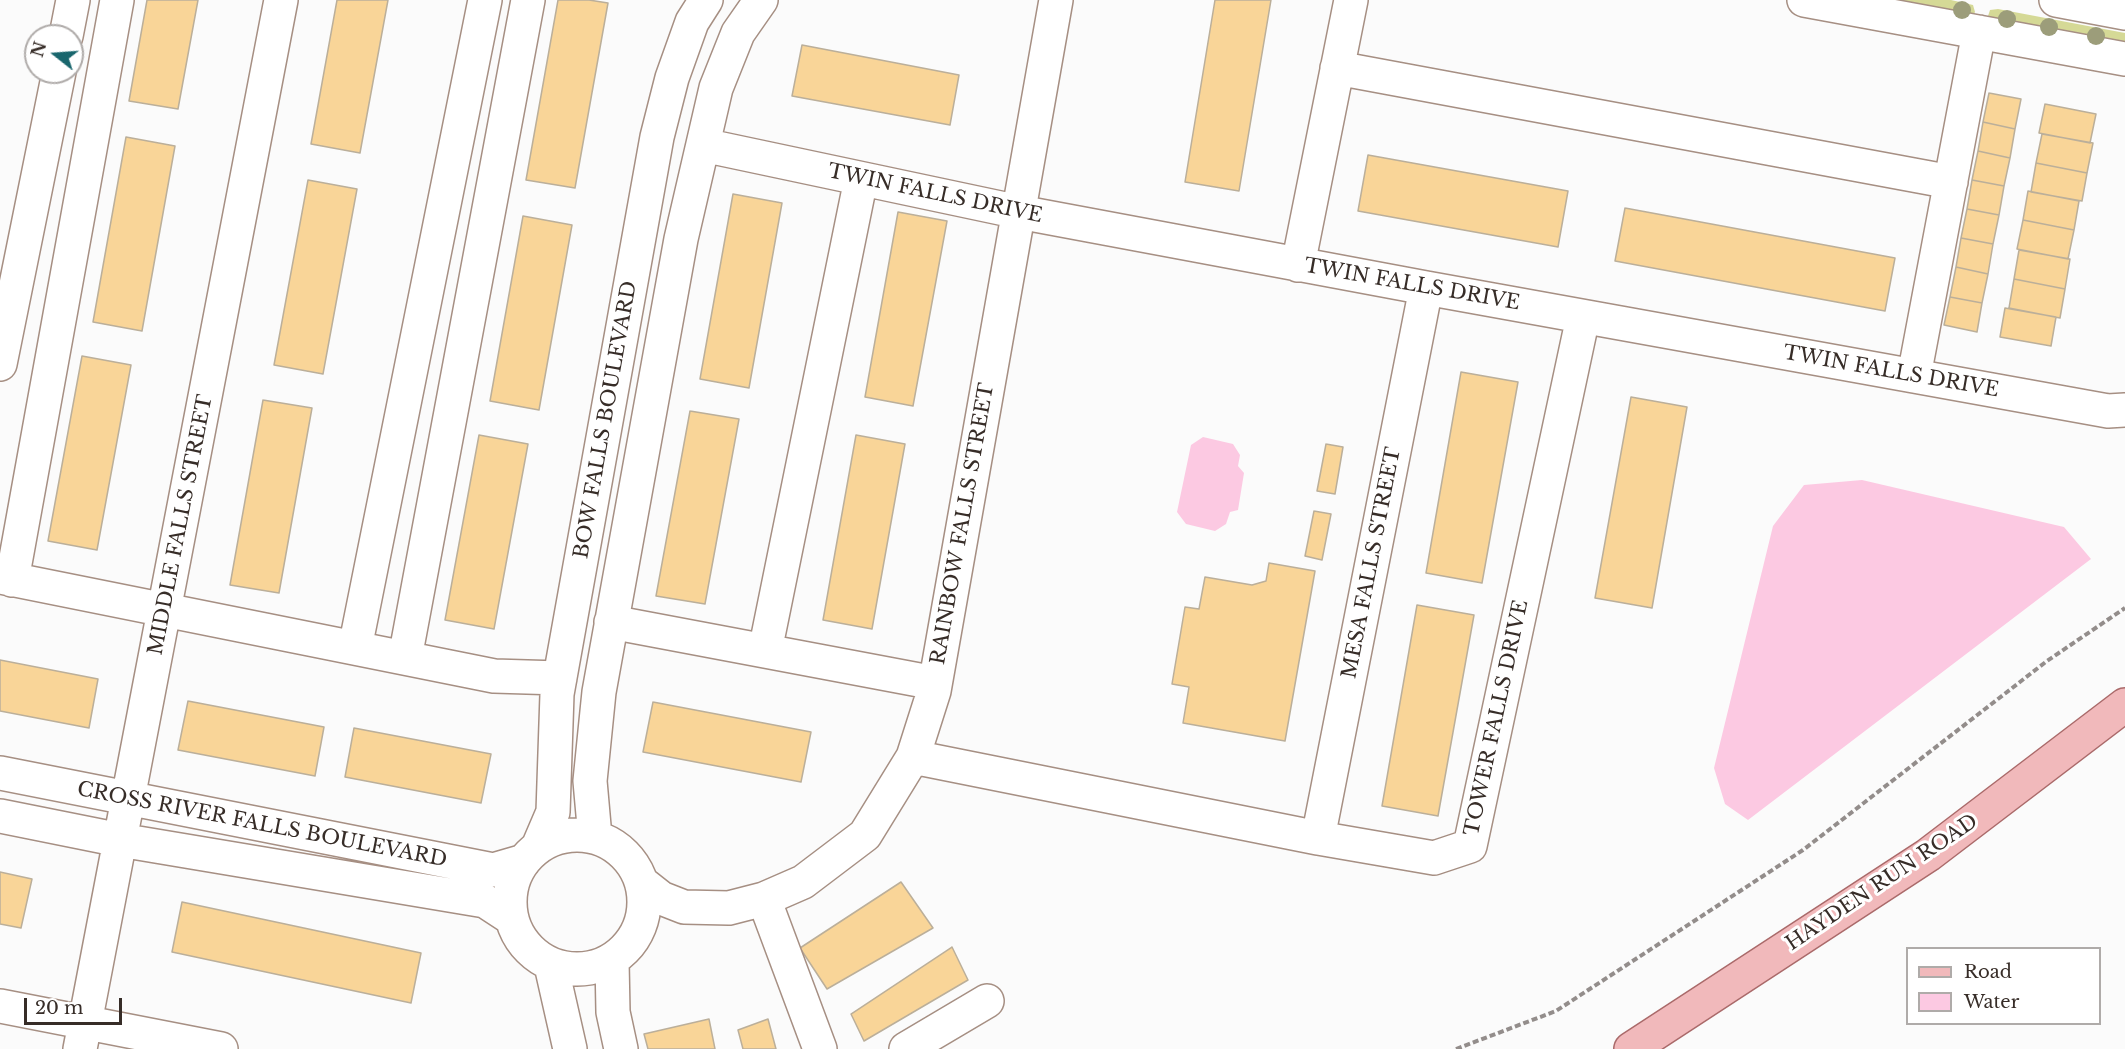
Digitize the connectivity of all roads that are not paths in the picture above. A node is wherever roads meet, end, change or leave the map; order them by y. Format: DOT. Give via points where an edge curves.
graph roads {
  1 [pos="73,0"];
  2 [pos="117,0"];
  3 [pos="281,0"];
  4 [pos="485,0"];
  5 [pos="528,0"];
  6 [pos="706,0"];
  7 [pos="761,0"];
  8 [pos="1056,0"];
  9 [pos="1351,0"];
  10 [pos="1804,0"];
  11 [pos="2056,0"];
  12 [pos="2125,13"];
  13 [pos="68,24"];
  14 [pos="1979,32"];
  15 [pos="2125,59"];
  16 [pos="1337,68"];
  17 [pos="57,84"];
  18 [pos="703,145"];
  19 [pos="861,179"];
  20 [pos="1951,182"];
  21 [pos="1019,212"];
  22 [pos="1299,265"];
  23 [pos="1426,288"];
  24 [pos="1583,316"];
  25 [pos="0,364"];
  26 [pos="1914,376"];
  27 [pos="2125,410"];
  28 [pos="6,578"];
  29 [pos="164,609"];
  30 [pos="611,622"];
  31 [pos="354,648"];
  32 [pos="765,651"];
  33 [pos="405,658"];
  34 [pos="560,678"];
  35 [pos="935,683"];
  36 [pos="2125,705"];
  37 [pos="913,757"];
  38 [pos="0,773"];
  39 [pos="128,798"];
  40 [pos="0,816"];
  41 [pos="595,837"];
  42 [pos="1318,838"];
  43 [pos="120,840"];
  44 [pos="531,854"];
  45 [pos="642,883"];
  46 [pos="764,899"];
  47 [pos="684,907"];
  48 [pos="511,918"];
  49 [pos="638,931"];
  50 [pos="612,961"];
  51 [pos="551,965"];
  52 [pos="987,1001"];
  53 [pos="0,1006"];
  54 [pos="82,1035"];
  55 [pos="221,1049"];
  56 [pos="570,1049"];
  57 [pos="621,1049"];
  58 [pos="820,1049"];
  59 [pos="906,1049"];
  60 [pos="1630,1049"];
  1 -- 13 [label="street"];
  2 -- 28 [label="street"];
  3 -- 29 [label="street, MIDDLE FALLS STREET"];
  4 -- 31 [label="street"];
  5 -- 33 [label="street"];
  6 -- 34 [label="street, BOW FALLS BOULEVARD" via="692,22 657,137"];
  7 -- 18 [label="street, BOW FALLS BOULEVARD" via="738,33 716,88"];
  8 -- 21 [label="street, RAINBOW FALLS STREET"];
  9 -- 16 [label="street"];
  10 -- 14 [label="street"];
  11 -- 12 [label="street"];
  14 -- 15 [label="street"];
  14 -- 20 [label="street"];
  16 -- 20 [label="street"];
  16 -- 22 [label="street"];
  17 -- 25 [label="street"];
  18 -- 19 [label="street, TWIN FALLS DRIVE"];
  18 -- 30 [label="street, BOW FALLS BOULEVARD" via="681,239"];
  19 -- 21 [label="street, TWIN FALLS DRIVE"];
  19 -- 32 [label="street"];
  20 -- 26 [label="street"];
  21 -- 22 [label="street, TWIN FALLS DRIVE"];
  21 -- 35 [label="street, RAINBOW FALLS STREET"];
  22 -- 23 [label="street, TWIN FALLS DRIVE"];
  23 -- 24 [label="street, TWIN FALLS DRIVE"];
  23 -- 42 [label="street, MESA FALLS STREET"];
  24 -- 26 [label="street, TWIN FALLS DRIVE"];
  24 -- 42 [label="street, TOWER FALLS DRIVE" via="1470,846 1434,858"];
  26 -- 27 [label="street, TWIN FALLS DRIVE" via="2108,411"];
  28 -- 29 [label="street"];
  29 -- 31 [label="street"];
  29 -- 39 [label="street, MIDDLE FALLS STREET"];
  30 -- 32 [label="street"];
  30 -- 41 [label="street, BOW FALLS BOULEVARD" via="598,692 590,780"];
  31 -- 33 [label="street"];
  32 -- 35 [label="street"];
  33 -- 34 [label="street" via="494,676"];
  34 -- 44 [label="street, BOW FALLS BOULEVARD" via="553,812"];
  35 -- 37 [label="street, RAINBOW FALLS STREET"];
  36 -- 60 [label="main road, HAYDEN RUN ROAD" via="1928,855"];
  37 -- 42 [label="street, TOWER FALLS DRIVE"];
  37 -- 46 [label="street, RAINBOW FALLS STREET" via="865,835 803,882"];
  38 -- 39 [label="street, CROSS RIVER FALLS BOULEVARD"];
  39 -- 43 [label="street, MIDDLE FALLS STREET"];
  39 -- 44 [label="street, CROSS RIVER FALLS BOULEVARD" via="494,870"];
  40 -- 43 [label="street, CROSS RIVER FALLS BOULEVARD"];
  41 -- 44 [label="street" via="565,836"];
  41 -- 45 [label="street" via="616,847 632,863"];
  43 -- 48 [label="street, CROSS RIVER FALLS BOULEVARD" via="484,901"];
  43 -- 54 [label="street, MIDDLE FALLS STREET"];
  44 -- 48 [label="street" via="512,888"];
  45 -- 47 [label="street, RAINBOW FALLS STREET" via="661,898"];
  45 -- 49 [label="street" via="644,916"];
  46 -- 47 [label="street, RAINBOW FALLS STREET" via="729,908"];
  46 -- 58 [label="street"];
  47 -- 49 [label="street, RAINBOW FALLS STREET"];
  48 -- 51 [label="street" via="519,938 533,954"];
  49 -- 50 [label="street"];
  50 -- 51 [label="street" via="592,969 571,970"];
  50 -- 57 [label="street" via="613,1012"];
  51 -- 56 [label="street"];
  52 -- 59 [label="street"];
  53 -- 54 [label="street"];
  54 -- 55 [label="street"];
}
